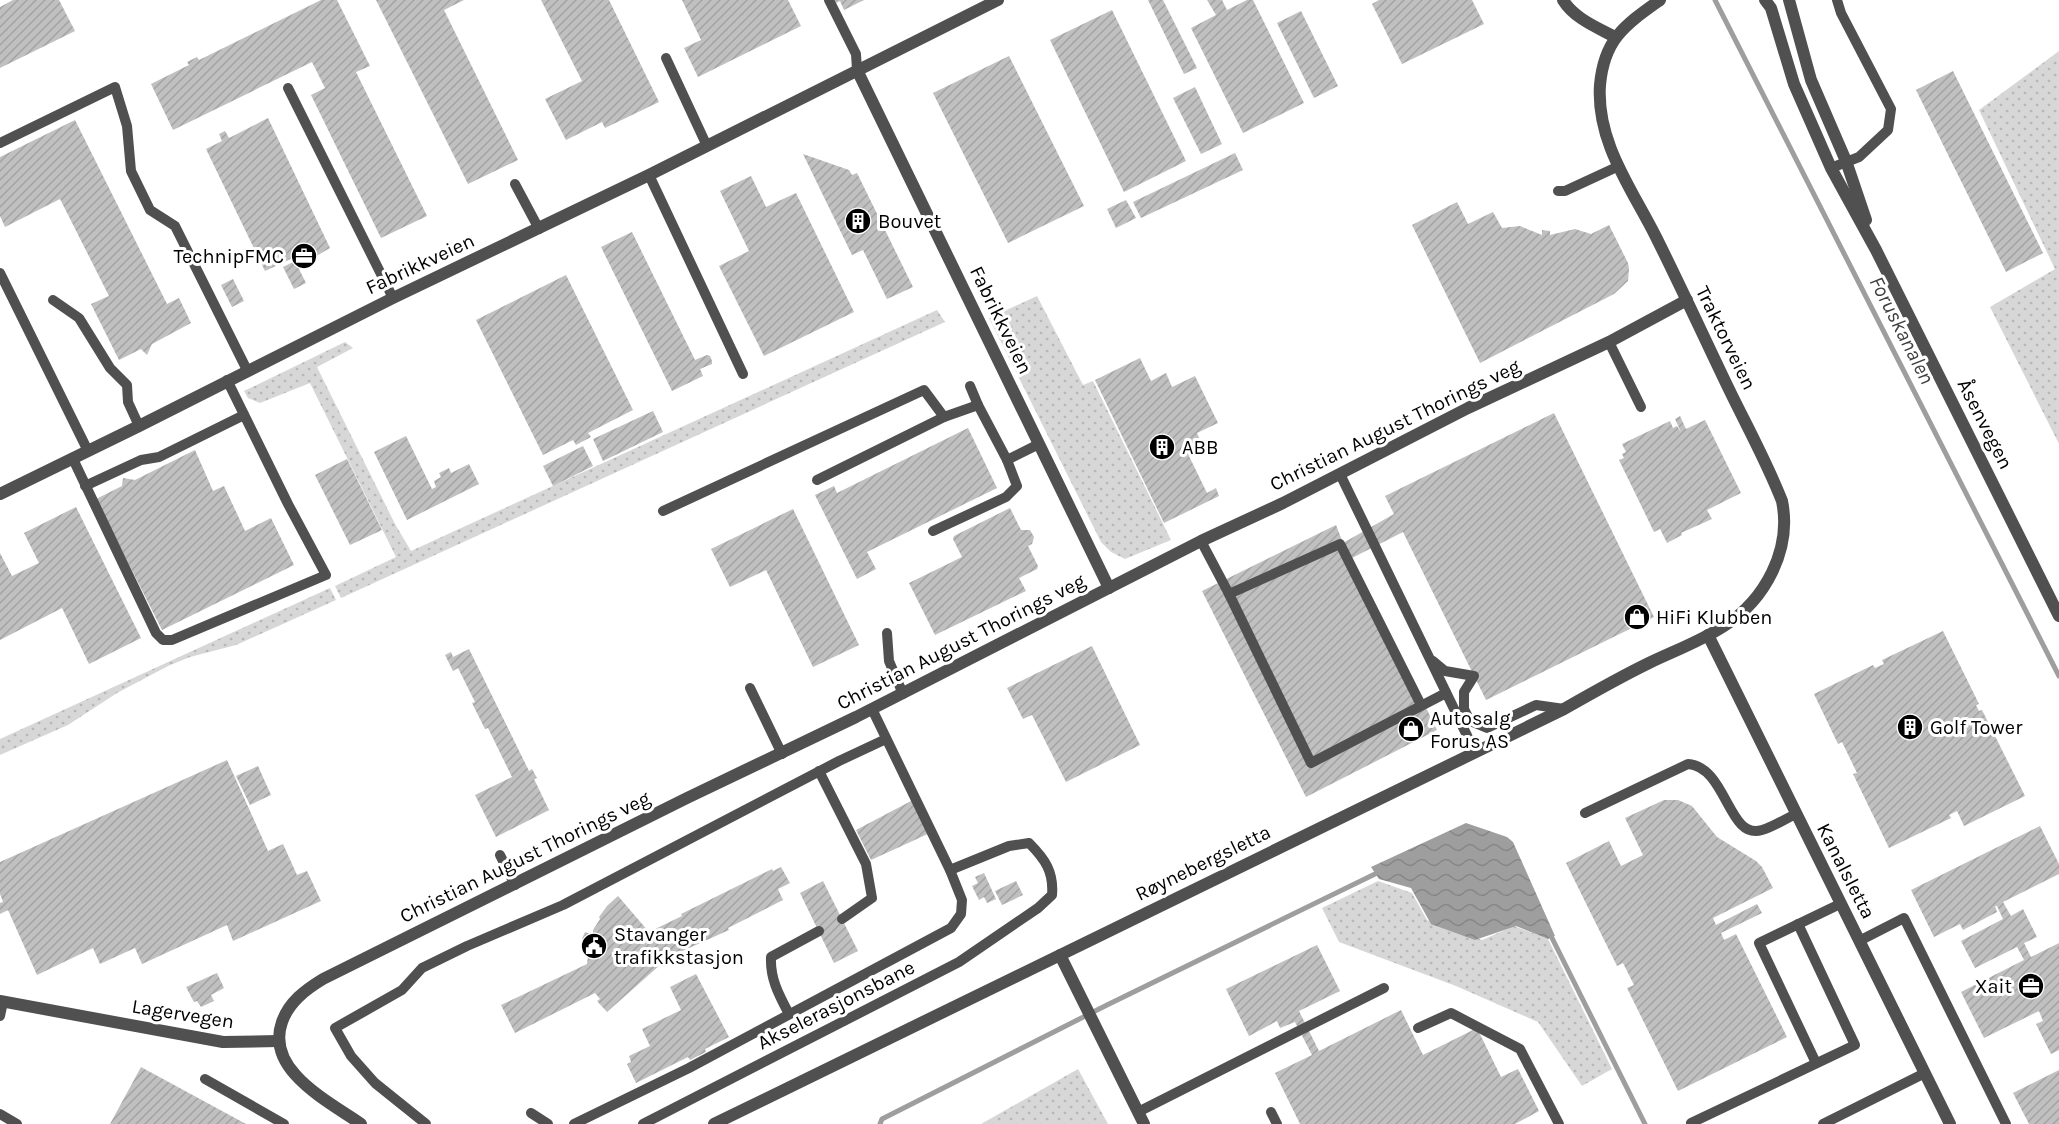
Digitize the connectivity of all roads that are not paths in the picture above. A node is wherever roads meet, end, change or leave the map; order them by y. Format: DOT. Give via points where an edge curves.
graph roads {
  1 [pos="829,0"];
  2 [pos="998,0"];
  3 [pos="1563,0"];
  4 [pos="1660,0"];
  5 [pos="1765,0"];
  6 [pos="1789,0"];
  7 [pos="1837,0"];
  8 [pos="1615,37"];
  9 [pos="666,58"];
  10 [pos="857,70"];
  11 [pos="288,88"];
  12 [pos="0,143"];
  13 [pos="706,146"];
  14 [pos="1846,161"];
  15 [pos="1619,166"];
  16 [pos="1831,168"];
  17 [pos="649,175"];
  18 [pos="515,184"];
  19 [pos="1558,191"];
  20 [pos="539,229"];
  21 [pos="1876,250"];
  22 [pos="0,273"];
  23 [pos="393,298"];
  24 [pos="53,300"];
  25 [pos="1687,300"];
  26 [pos="1609,342"];
  27 [pos="247,370"];
  28 [pos="743,374"];
  29 [pos="227,380"];
  30 [pos="970,386"];
  31 [pos="978,405"];
  32 [pos="1641,406"];
  33 [pos="244,416"];
  34 [pos="944,417"];
  35 [pos="139,426"];
  36 [pos="1039,444"];
  37 [pos="88,451"];
  38 [pos="73,459"];
  39 [pos="1007,460"];
  40 [pos="1340,474"];
  41 [pos="817,480"];
  42 [pos="85,486"];
  43 [pos="0,494"];
  44 [pos="663,511"];
  45 [pos="933,531"];
  46 [pos="1201,542"];
  47 [pos="1109,588"];
  48 [pos="1229,594"];
  49 [pos="2059,616"];
  50 [pos="888,633"];
  51 [pos="1708,635"];
  52 [pos="1431,659"];
  53 [pos="750,688"];
  54 [pos="1446,693"];
  55 [pos="903,694"];
  56 [pos="1421,705"];
  57 [pos="872,709"];
  58 [pos="1564,709"];
  59 [pos="886,739"];
  60 [pos="1475,752"];
  61 [pos="782,754"];
  62 [pos="819,771"];
  63 [pos="1585,813"];
  64 [pos="1796,814"];
  65 [pos="500,855"];
  66 [pos="950,870"];
  67 [pos="515,885"];
  68 [pos="1840,904"];
  69 [pos="842,919"];
  70 [pos="1798,924"];
  71 [pos="819,931"];
  72 [pos="1859,941"];
  73 [pos="1060,955"];
  74 [pos="1384,988"];
  75 [pos="1,1002"];
  76 [pos="789,1014"];
  77 [pos="0,1016"];
  78 [pos="1418,1028"];
  79 [pos="278,1041"];
  80 [pos="1816,1063"];
  81 [pos="1925,1073"];
  82 [pos="205,1079"];
  83 [pos="1138,1112"];
  84 [pos="1271,1112"];
  85 [pos="531,1113"];
  86 [pos="0,1114"];
  87 [pos="1691,1123"];
  88 [pos="17,1124"];
  89 [pos="284,1124"];
  90 [pos="361,1124"];
  91 [pos="426,1124"];
  92 [pos="548,1124"];
  93 [pos="574,1124"];
  94 [pos="644,1124"];
  95 [pos="714,1124"];
  96 [pos="1144,1124"];
  97 [pos="1277,1124"];
  98 [pos="1559,1124"];
  99 [pos="1823,1124"];
  100 [pos="1950,1124"];
  101 [pos="2006,1124"];
  1 -- 10 [label="lane" via="856,54"];
  2 -- 10 [label="street, Fabrikkveien"];
  3 -- 8 [label="street" via="1581,18"];
  4 -- 8 [label="street, Traktorveien"];
  5 -- 16 [label="street, Åsenvegen" via="1771,8 1794,84"];
  6 -- 14 [label="street, Åsenvegen" via="1811,80"];
  7 -- 14 [label="lane" via="1891,109 1888,130 1859,157"];
  8 -- 15 [label="street, Traktorveien" via="1603,68 1600,97 1603,129"];
  9 -- 13 [label="lane"];
  10 -- 13 [label="street, Fabrikkveien"];
  10 -- 36 [label="street, Fabrikkveien"];
  11 -- 23 [label="lane"];
  12 -- 27 [label="lane" via="115,87 128,126 131,171 150,210 174,226"];
  13 -- 17 [label="street, Fabrikkveien"];
  14 -- 16 [label="lane"];
  14 -- 21 [label="street, Åsenvegen"];
  15 -- 19 [label="lane"];
  15 -- 25 [label="street, Traktorveien"];
  16 -- 21 [label="street, Åsenvegen"];
  17 -- 20 [label="street, Fabrikkveien"];
  17 -- 28 [label="lane"];
  18 -- 20 [label="lane"];
  20 -- 23 [label="street, Fabrikkveien"];
  21 -- 49 [label="street, Åsenvegen"];
  22 -- 37 [label="lane"];
  23 -- 27 [label="street, Fabrikkveien"];
  24 -- 35 [label="lane" via="79,318 110,368 127,386 128,402"];
  25 -- 26 [label="street, Christian August Thorings veg"];
  25 -- 51 [label="street, Traktorveien" via="1776,485 1785,516 1779,556 1769,581 1737,617"];
  26 -- 32 [label="lane"];
  26 -- 40 [label="street, Christian August Thorings veg"];
  27 -- 29 [label="street, Fabrikkveien"];
  29 -- 33 [label="lane"];
  29 -- 35 [label="street, Fabrikkveien"];
  30 -- 31 [label="lane"];
  31 -- 34 [label="lane"];
  31 -- 39 [label="lane"];
  33 -- 42 [label="lane" via="159,457 141,460"];
  33 -- 42 [label="lane" via="326,575 164,640 156,633"];
  34 -- 41 [label="lane"];
  34 -- 44 [label="lane" via="924,390"];
  35 -- 37 [label="street, Fabrikkveien"];
  36 -- 39 [label="lane"];
  36 -- 47 [label="street, Fabrikkveien"];
  37 -- 38 [label="street, Fabrikkveien"];
  38 -- 42 [label="lane"];
  38 -- 43 [label="street, Fabrikkveien"];
  39 -- 45 [label="lane" via="1017,486 1006,496"];
  40 -- 46 [label="street, Christian August Thorings veg"];
  40 -- 52 [label="lane"];
  46 -- 47 [label="street, Christian August Thorings veg"];
  46 -- 48 [label="lane"];
  47 -- 55 [label="street, Christian August Thorings veg"];
  48 -- 56 [label="lane" via="1340,544"];
  48 -- 56 [label="lane" via="1311,763"];
  50 -- 55 [label="lane" via="889,661"];
  51 -- 58 [label="street, Røynebergsletta"];
  51 -- 64 [label="street, Kanalsletta"];
  52 -- 54 [label="lane"];
  52 -- 58 [label="lane" via="1445,671 1474,676 1464,692 1464,709 1470,721 1487,728 1536,705"];
  53 -- 61 [label="lane"];
  54 -- 56 [label="lane"];
  54 -- 60 [label="lane"];
  55 -- 57 [label="street, Christian August Thorings veg"];
  57 -- 59 [label="lane"];
  57 -- 61 [label="street, Christian August Thorings veg"];
  58 -- 60 [label="street, Røynebergsletta"];
  59 -- 62 [label="lane"];
  59 -- 66 [label="lane"];
  60 -- 73 [label="street, Røynebergsletta"];
  61 -- 67 [label="street, Christian August Thorings veg"];
  62 -- 69 [label="lane" via="866,864 872,898"];
  62 -- 91 [label="lane" via="563,905 422,968 402,990 335,1028 351,1056 375,1083"];
  63 -- 64 [label="lane" via="1688,764 1698,765 1710,774 1740,825 1761,831"];
  64 -- 68 [label="street, Kanalsletta"];
  65 -- 67 [label="lane"];
  66 -- 76 [label="lane" via="962,900 961,914 951,928"];
  66 -- 94 [label="lane, Akselerasjonsbane" via="1009,846 1029,843 1041,855 1053,880 1052,895 959,962"];
  67 -- 79 [label="street, Christian August Thorings veg" via="310,986 287,1011"];
  68 -- 70 [label="lane"];
  68 -- 72 [label="street, Kanalsletta"];
  70 -- 80 [label="lane" via="1759,943"];
  70 -- 80 [label="lane" via="1855,1045"];
  71 -- 76 [label="lane" via="771,957 770,971"];
  72 -- 81 [label="street, Kanalsletta"];
  72 -- 101 [label="lane" via="1904,918"];
  73 -- 83 [label="street"];
  73 -- 95 [label="street, Røynebergsletta"];
  74 -- 83 [label="lane"];
  75 -- 77 [label="lane"];
  75 -- 79 [label="street, Lagervegen" via="223,1042"];
  76 -- 93 [label="lane"];
  78 -- 98 [label="lane" via="1451,1013 1520,1049"];
  79 -- 90 [label="street" via="281,1055 298,1077"];
  80 -- 87 [label="lane"];
  81 -- 99 [label="lane"];
  81 -- 100 [label="street, Kanalsletta"];
  82 -- 89 [label="lane"];
  83 -- 96 [label="street"];
  84 -- 97 [label="lane"];
  85 -- 92 [label="lane"];
  86 -- 88 [label="lane"];
}
